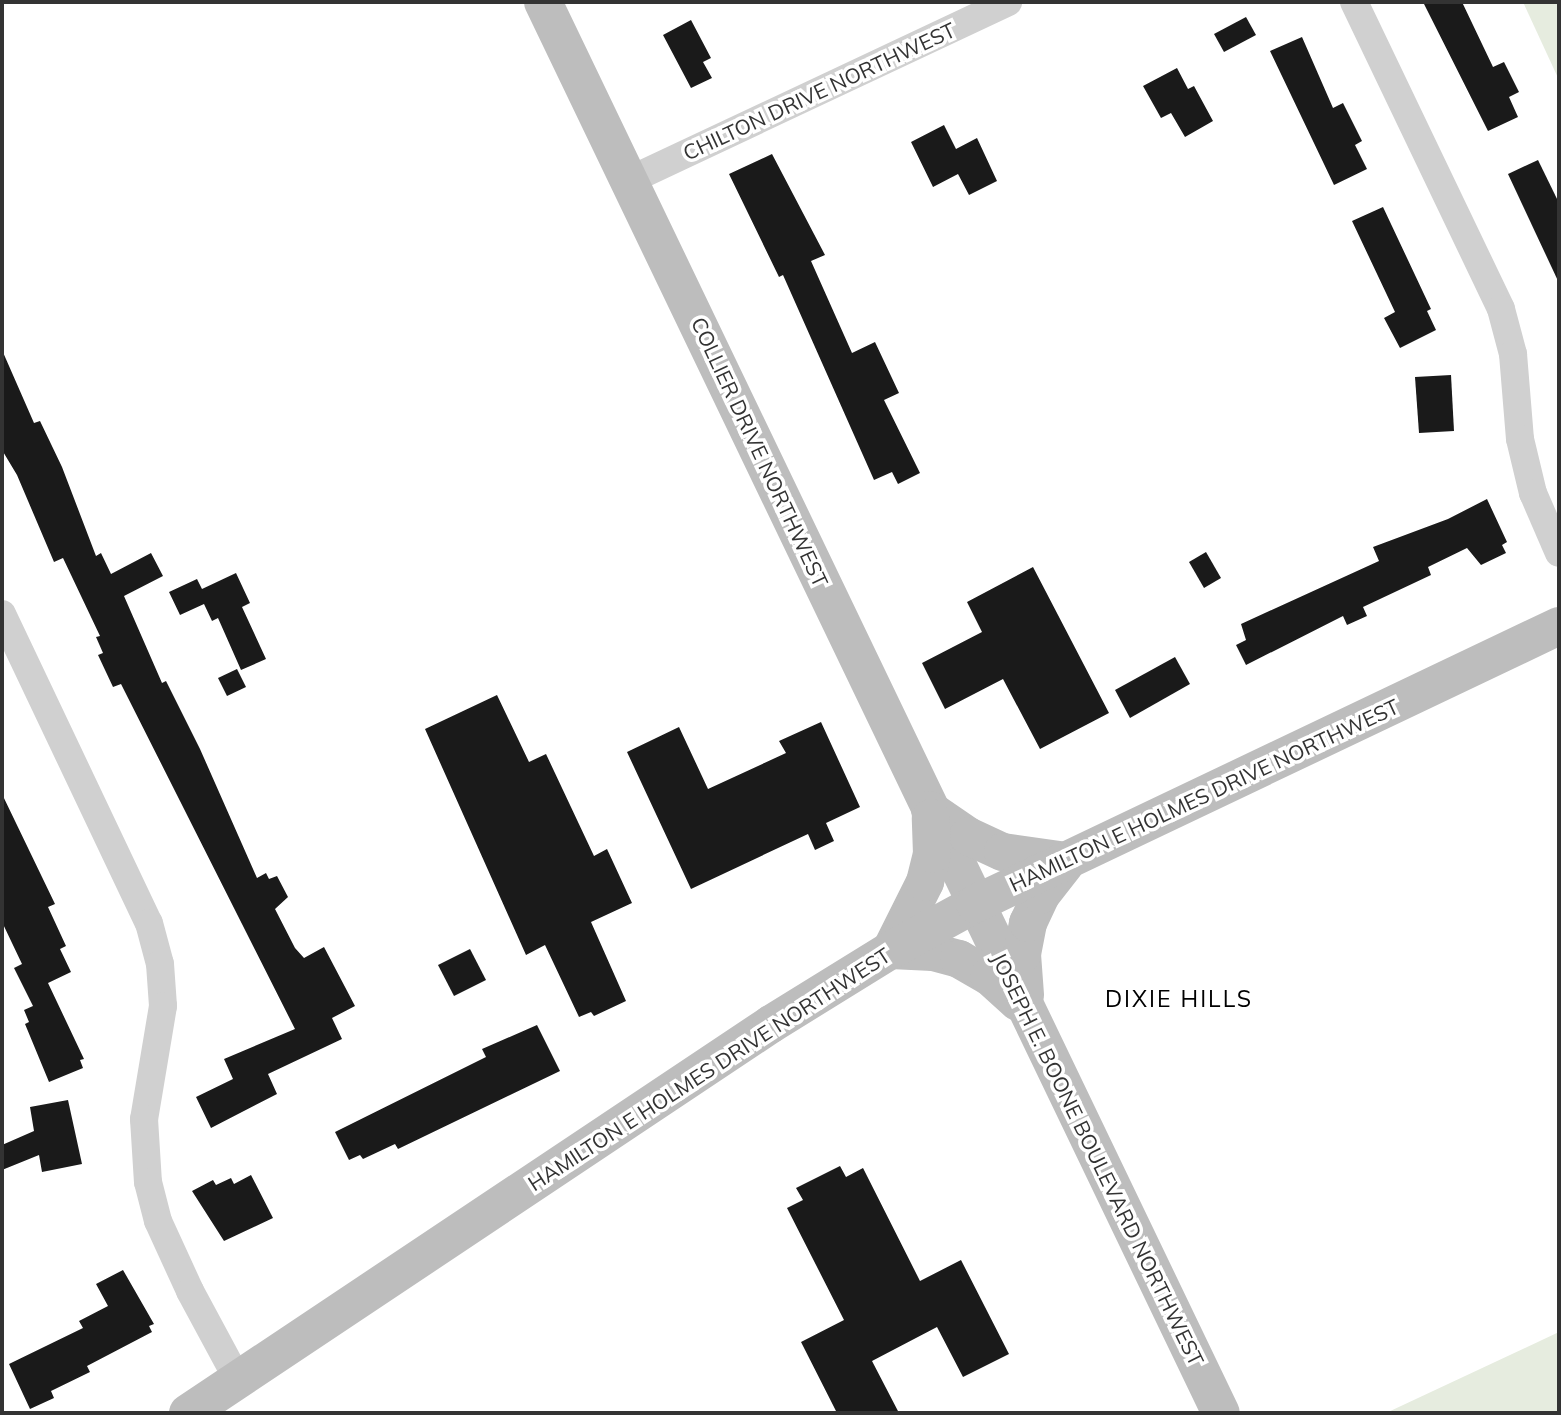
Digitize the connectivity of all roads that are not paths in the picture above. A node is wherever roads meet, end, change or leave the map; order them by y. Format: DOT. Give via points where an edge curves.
graph roads {
  1 [pos="543,2"];
  2 [pos="1354,2"];
  3 [pos="1001,3"];
  4 [pos="630,180"];
  5 [pos="1559,553"];
  6 [pos="2,614"];
  7 [pos="1559,626"];
  8 [pos="930,810"];
  9 [pos="1067,860"];
  10 [pos="975,904"];
  11 [pos="891,950"];
  12 [pos="1027,1011"];
  13 [pos="238,1380"];
  14 [pos="188,1413"];
  15 [pos="1221,1413"];
  1 -- 4 [label="main road, COLLIER DRIVE NORTHWEST"];
  2 -- 5 [label="street" via="1501,309 1513,354 1521,439 1533,493"];
  3 -- 4 [label="street, CHILTON DRIVE NORTHWEST"];
  4 -- 8 [label="main road, COLLIER DRIVE NORTHWEST"];
  6 -- 13 [label="street" via="149,923 160,964 163,1006 144,1119 148,1182 159,1221 190,1292"];
  7 -- 9 [label="main road, HAMILTON E HOLMES DRIVE NORTHWEST"];
  8 -- 9 [label="main road" via="968,836 1003,852"];
  8 -- 10 [label="main road, COLLIER DRIVE NORTHWEST"];
  8 -- 11 [label="main road" via="932,854 925,882"];
  9 -- 10 [label="main road, HAMILTON E HOLMES DRIVE NORTHWEST"];
  9 -- 12 [label="main road" via="1041,895 1028,923 1022,954"];
  10 -- 11 [label="main road, HAMILTON E HOLMES DRIVE NORTHWEST"];
  10 -- 12 [label="main road, JOSEPH E. BOONE BOULEVARD NORTHWEST"];
  11 -- 12 [label="main road" via="933,952 959,959 989,976"];
  11 -- 13 [label="main road, HAMILTON E HOLMES DRIVE NORTHWEST" via="771,1024"];
  12 -- 15 [label="main road, JOSEPH E. BOONE BOULEVARD NORTHWEST"];
  13 -- 14 [label="main road, HAMILTON E HOLMES DRIVE NORTHWEST"];
}
